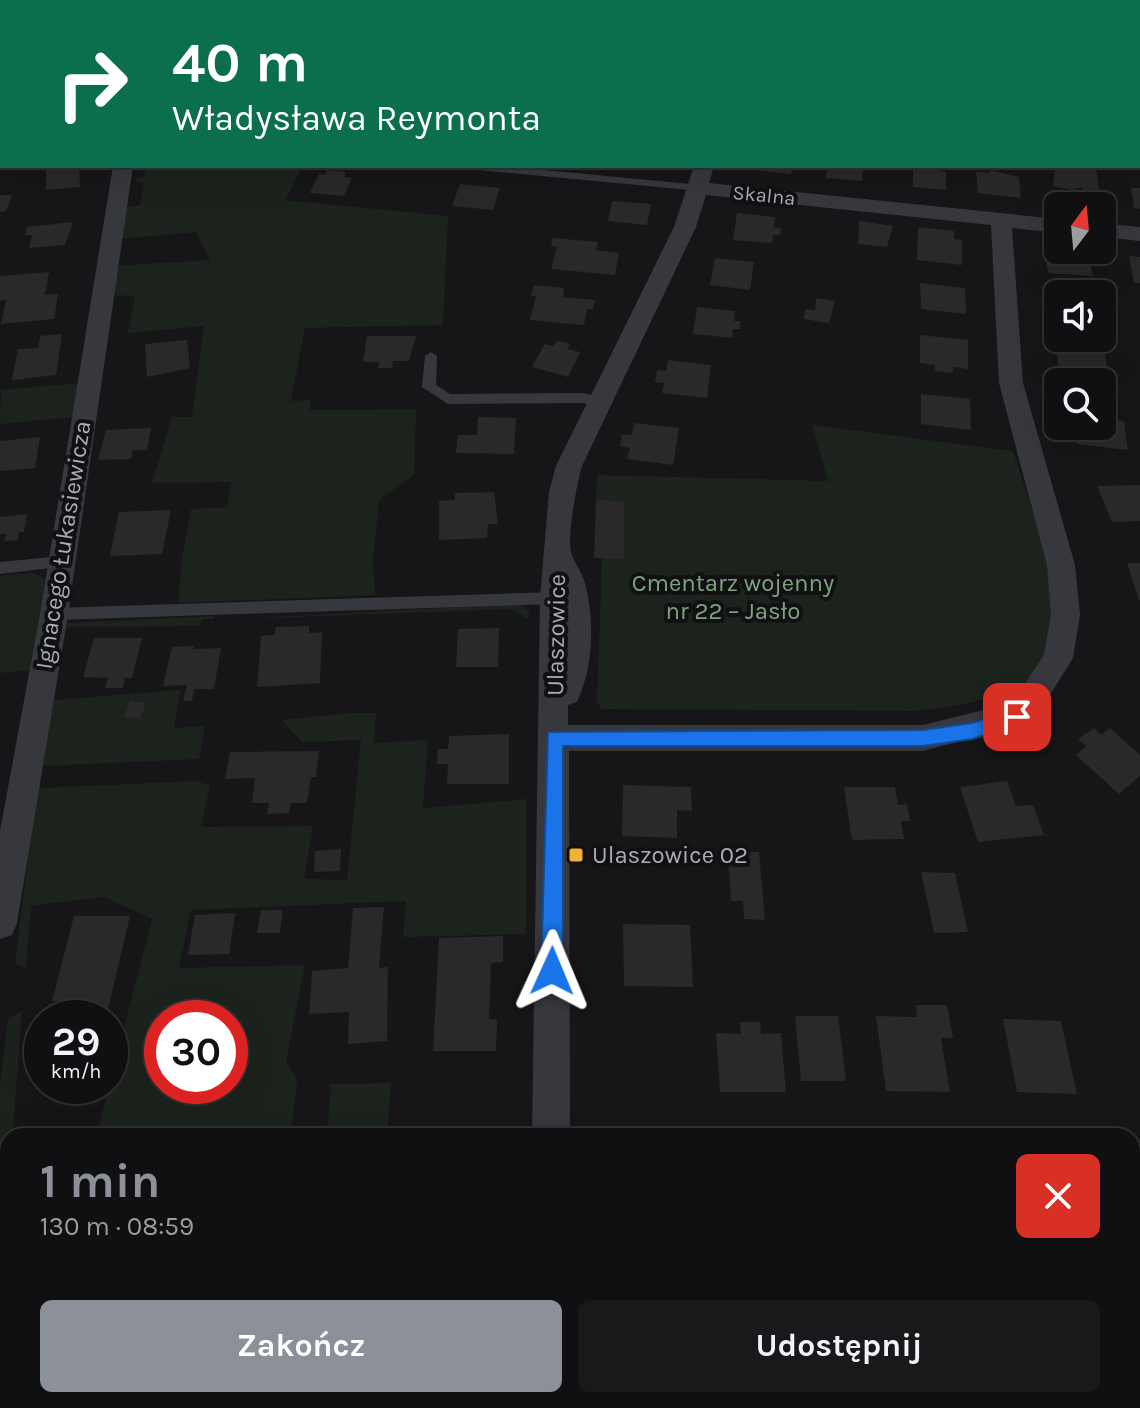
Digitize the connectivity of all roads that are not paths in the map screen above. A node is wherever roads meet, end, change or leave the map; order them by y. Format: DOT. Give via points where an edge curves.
graph roads {
  1 [pos="123,168"];
  2 [pos="511,168"];
  3 [pos="702,177"];
  4 [pos="1001,220"];
  5 [pos="1044,225"];
  6 [pos="1116,231"];
  7 [pos="1140,234"];
  8 [pos="431,356"];
  9 [pos="600,402"];
  10 [pos="558,551"];
  11 [pos="62,562"];
  12 [pos="0,568"];
  13 [pos="554,598"];
  14 [pos="54,614"];
  15 [pos="554,738"];
  16 [pos="9,812"];
  17 [pos="0,923"];
  18 [pos="551,1128"];
  1 -- 11 [label="street, Ignacego Łukasiewicza"];
  2 -- 3 [label="lane, Skalna"];
  3 -- 4 [label="street, Skalna"];
  3 -- 9 [label="street, Ulaszowice"];
  4 -- 5 [label="street, Skalna"];
  4 -- 15 [label="street" via="1013,393 1085,593 1086,641 1069,681 1041,706 1017,717 935,737"];
  6 -- 7 [label="street"];
  8 -- 9 [label="lane" via="429,387 448,399"];
  9 -- 10 [label="street, Ulaszowice" via="565,478"];
  10 -- 13 [label="street, Ulaszowice"];
  10 -- 15 [label="street" via="574,593 577,622 573,670"];
  11 -- 12 [label="lane"];
  11 -- 14 [label="street, Ignacego Łukasiewicza"];
  13 -- 14 [label="lane"];
  13 -- 15 [label="street, Ulaszowice"];
  14 -- 16 [label="street, Ignacego Łukasiewicza"];
  15 -- 18 [label="street, Ulaszowice"];
  16 -- 17 [label="street, Ignacego Łukasiewicza"];
}
